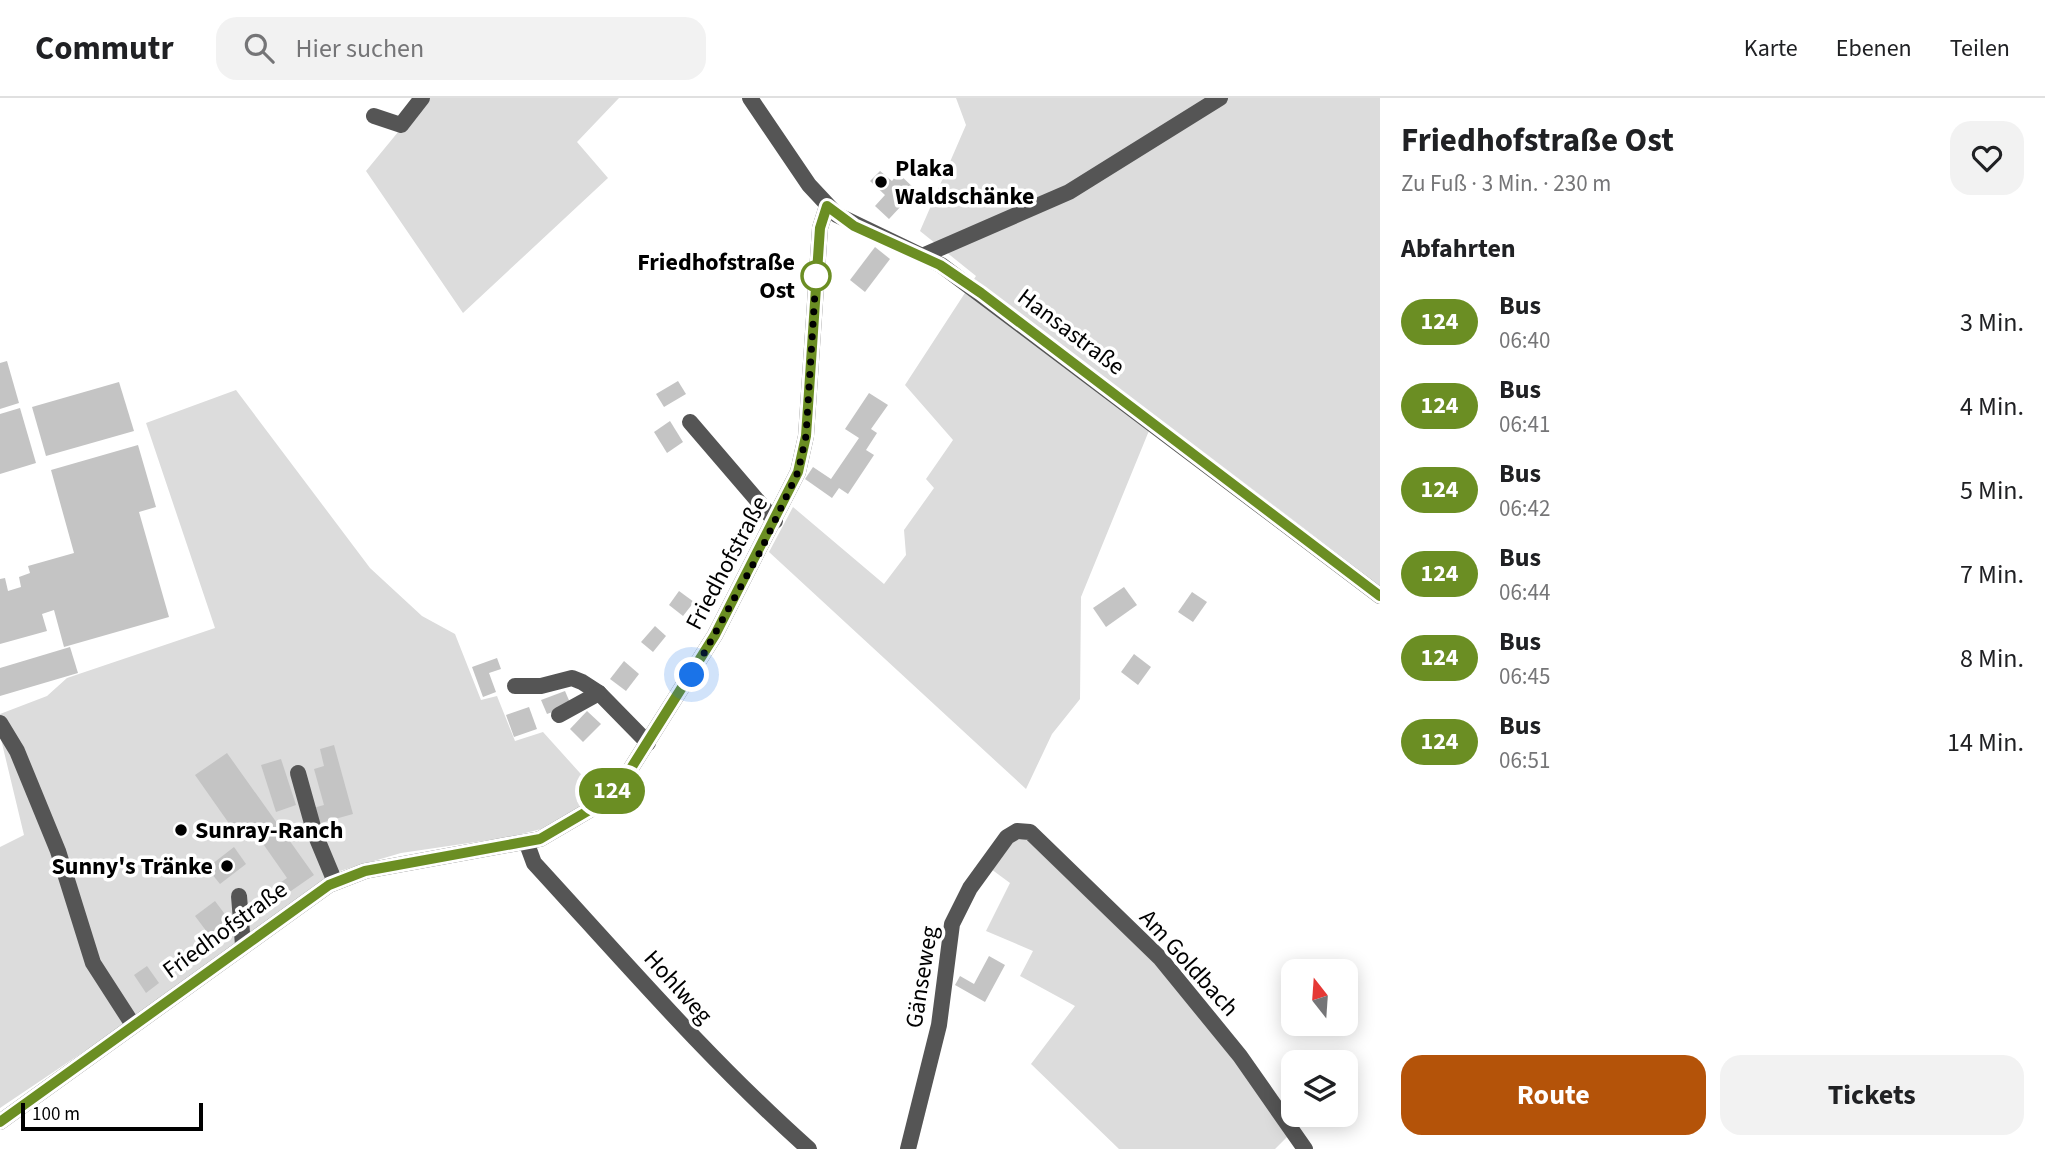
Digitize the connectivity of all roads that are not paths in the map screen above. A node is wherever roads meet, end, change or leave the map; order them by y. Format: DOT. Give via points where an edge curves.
graph roads {
  1 [pos="422,98"];
  2 [pos="750,98"];
  3 [pos="1220,98"];
  4 [pos="374,116"];
  5 [pos="827,206"];
  6 [pos="922,256"];
  7 [pos="690,422"];
  8 [pos="775,521"];
  9 [pos="1380,596"];
  10 [pos="515,686"];
  11 [pos="599,693"];
  12 [pos="559,715"];
  13 [pos="0,723"];
  14 [pos="648,743"];
  15 [pos="298,773"];
  16 [pos="1017,831"];
  17 [pos="527,844"];
  18 [pos="335,882"];
  19 [pos="239,896"];
  20 [pos="243,945"];
  21 [pos="134,1025"];
  22 [pos="0,1122"];
  23 [pos="809,1149"];
  24 [pos="908,1149"];
  25 [pos="1305,1149"];
  1 -- 4 [label="street" via="401,125"];
  2 -- 5 [label="street, Hansastraße"];
  3 -- 6 [label="street" via="1069,192"];
  5 -- 6 [label="street, Hansastraße" via="854,226"];
  5 -- 8 [label="street, Friedhofstraße" via="820,228 804,452"];
  6 -- 9 [label="street, Hansastraße" via="1010,314"];
  7 -- 8 [label="street"];
  8 -- 14 [label="street, Friedhofstraße" via="715,635"];
  10 -- 11 [label="street" via="541,686 572,678"];
  11 -- 12 [label="street"];
  11 -- 14 [label="street"];
  13 -- 21 [label="street" via="17,751 58,851 93,963"];
  14 -- 17 [label="street, Friedhofstraße" via="598,805 557,832"];
  15 -- 18 [label="street" via="315,834"];
  16 -- 24 [label="street, Gänseweg" via="1007,837 970,888 951,924 939,1025"];
  16 -- 25 [label="street, Am Goldbach" via="1030,832 1160,958 1240,1056"];
  17 -- 18 [label="street, Friedhofstraße" via="397,864"];
  17 -- 23 [label="street, Hohlweg" via="534,863 698,1043"];
  18 -- 20 [label="street, Friedhofstraße"];
  19 -- 20 [label="street"];
  20 -- 21 [label="street, Friedhofstraße"];
  21 -- 22 [label="street, Friedhofstraße"];
}
